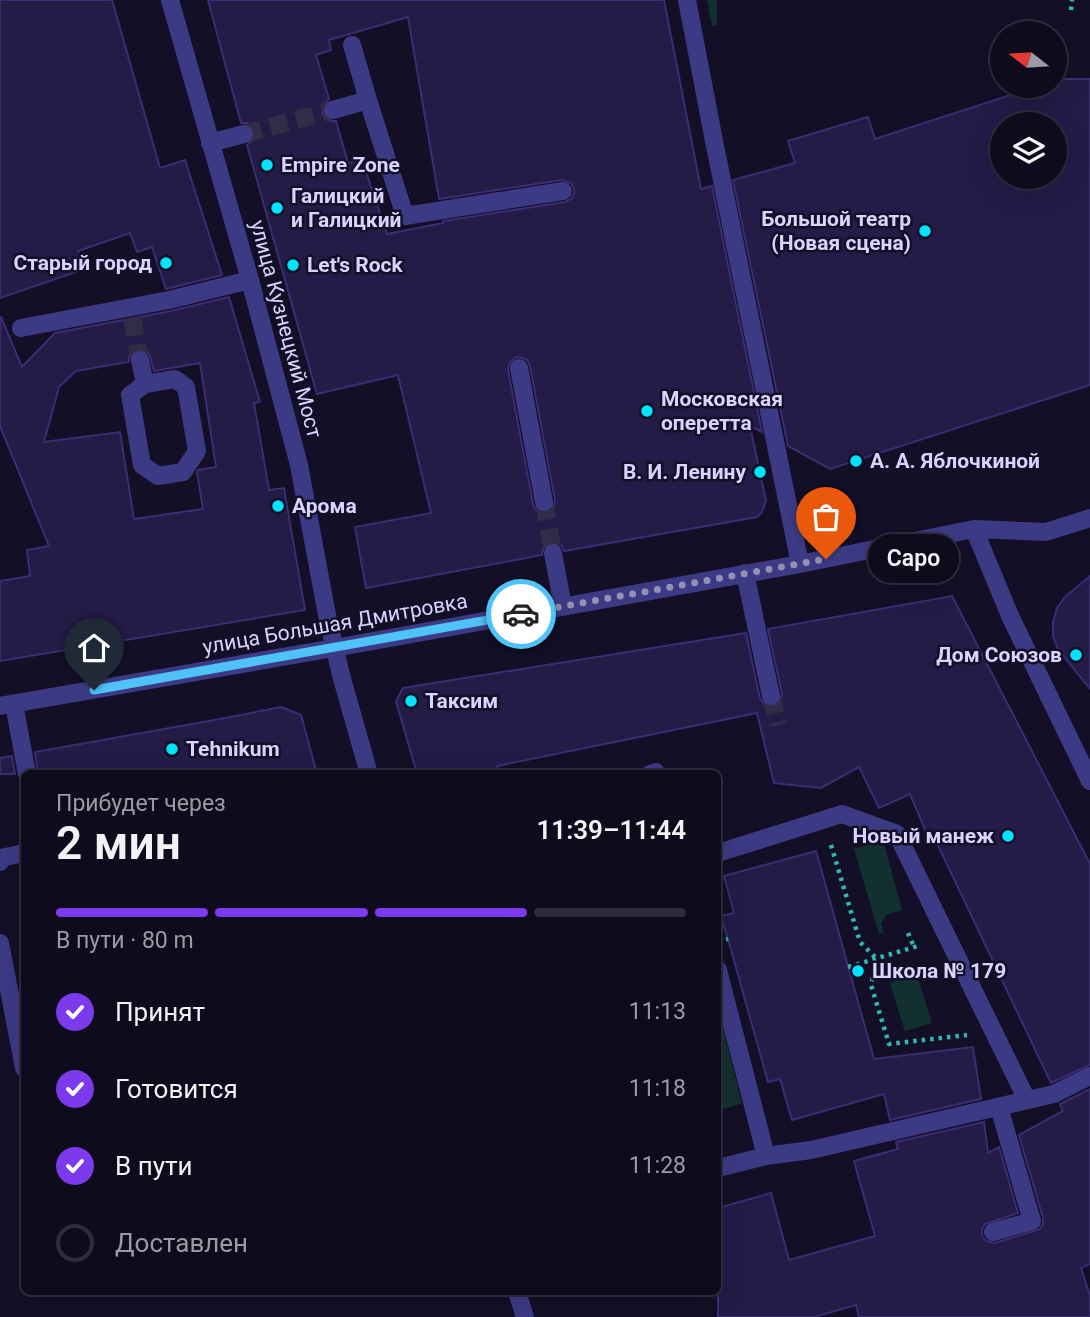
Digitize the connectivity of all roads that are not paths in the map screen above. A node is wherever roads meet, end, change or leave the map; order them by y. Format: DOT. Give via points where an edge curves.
graph roads {
  1 [pos="170,0"];
  2 [pos="687,0"];
  3 [pos="352,46"];
  4 [pos="368,100"];
  5 [pos="333,110"];
  6 [pos="244,134"];
  7 [pos="210,143"];
  8 [pos="563,191"];
  9 [pos="250,280"];
  10 [pos="21,328"];
  11 [pos="140,360"];
  12 [pos="519,368"];
  13 [pos="145,384"];
  14 [pos="544,502"];
  15 [pos="1090,518"];
  16 [pos="974,529"];
  17 [pos="553,553"];
  18 [pos="800,564"];
  19 [pos="745,573"];
  20 [pos="563,607"];
  21 [pos="334,648"];
  22 [pos="771,696"];
  23 [pos="7,705"];
  24 [pos="26,770"];
  25 [pos="368,770"];
  26 [pos="1090,781"];
  27 [pos="721,852"];
  28 [pos="21,854"];
  29 [pos="0,862"];
  30 [pos="0,943"];
  31 [pos="721,982"];
  32 [pos="19,1018"];
  33 [pos="21,1038"];
  34 [pos="1090,1076"];
  35 [pos="1027,1100"];
  36 [pos="999,1107"];
  37 [pos="766,1156"];
  38 [pos="721,1167"];
  39 [pos="993,1232"];
  40 [pos="518,1295"];
  41 [pos="525,1317"];
  1 -- 7 [label="street, улица Кузнецкий Мост"];
  2 -- 18 [label="street"];
  3 -- 4 [label="street"];
  4 -- 5 [label="street"];
  4 -- 8 [label="street" via="405,216"];
  6 -- 7 [label="street"];
  7 -- 9 [label="street, улица Кузнецкий Мост"];
  9 -- 10 [label="street" via="131,313"];
  9 -- 21 [label="street, улица Кузнецкий Мост" via="299,465"];
  11 -- 13 [label="street"];
  12 -- 14 [label="street"];
  13 -- 13 [label="street" via="175,379 186,387 197,451 183,471 158,476 142,465 130,395"];
  15 -- 16 [label="street, улица Большая Дмитровка" via="1046,532"];
  16 -- 18 [label="street, улица Большая Дмитровка"];
  16 -- 26 [label="street" via="1011,618"];
  17 -- 20 [label="street"];
  18 -- 19 [label="street, улица Большая Дмитровка"];
  19 -- 20 [label="street, улица Большая Дмитровка"];
  19 -- 22 [label="street"];
  20 -- 21 [label="street, улица Большая Дмитровка"];
  21 -- 23 [label="street, улица Большая Дмитровка"];
  21 -- 25 [label="street, улица Кузнецкий Мост"];
  23 -- 24 [label="street"];
  27 -- 35 [label="street" via="842,814 897,834"];
  28 -- 29 [label="street"];
  30 -- 32 [label="street"];
  31 -- 37 [label="street"];
  32 -- 33 [label="street"];
  34 -- 35 [label="street" via="1054,1094"];
  35 -- 36 [label="street"];
  36 -- 37 [label="street"];
  36 -- 39 [label="street" via="1032,1221"];
  37 -- 38 [label="street"];
  40 -- 41 [label="street"];
}
